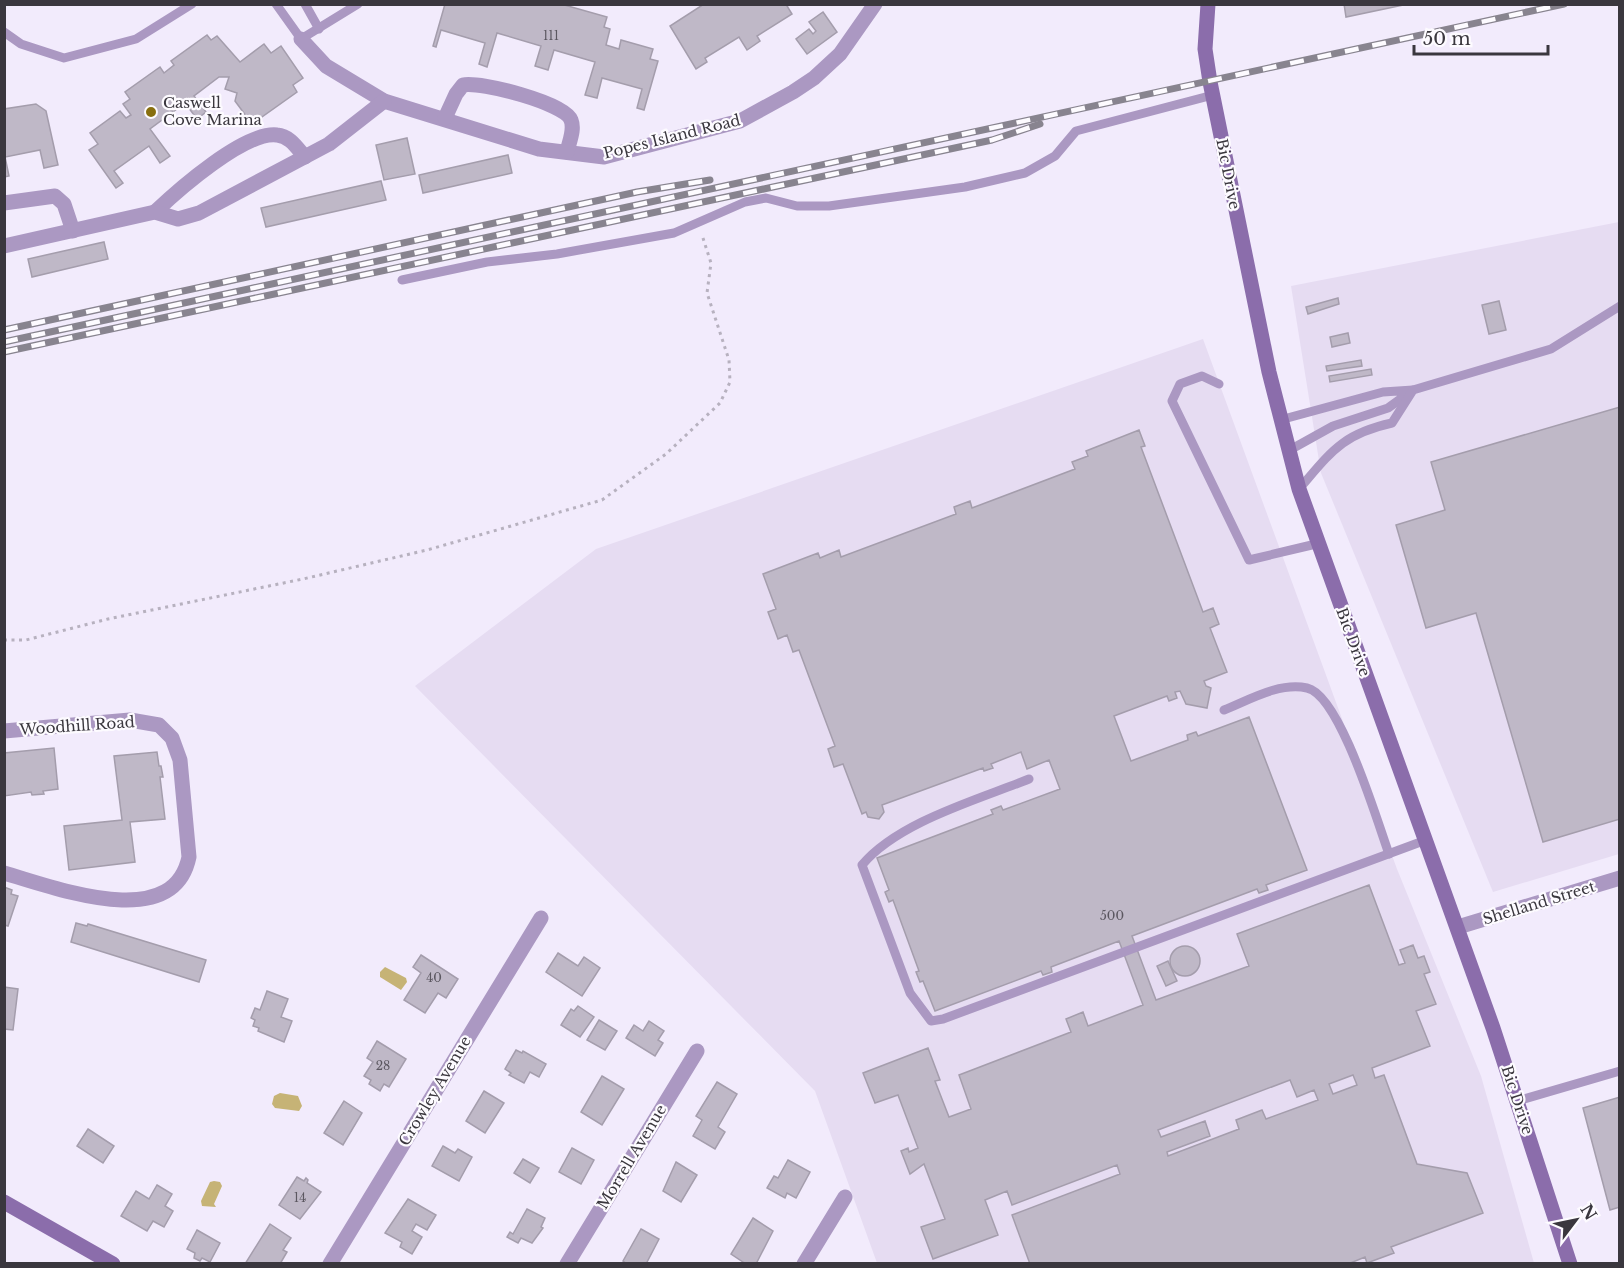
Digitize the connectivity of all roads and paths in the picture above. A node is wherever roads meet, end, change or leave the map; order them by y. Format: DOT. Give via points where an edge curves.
graph roads {
  1 [pos="192,4"];
  2 [pos="276,4"];
  3 [pos="305,4"];
  4 [pos="358,4"];
  5 [pos="875,4"];
  6 [pos="1208,4"];
  7 [pos="319,29"];
  8 [pos="4,32"];
  9 [pos="301,39"];
  10 [pos="1213,95"];
  11 [pos="384,101"];
  12 [pos="445,118"];
  13 [pos="567,152"];
  14 [pos="305,157"];
  15 [pos="4,203"];
  16 [pos="155,212"];
  17 [pos="699,224"];
  18 [pos="73,231"];
  19 [pos="4,246"];
  20 [pos="402,280"];
  21 [pos="1620,306"];
  22 [pos="1219,384"];
  23 [pos="1413,390"];
  24 [pos="1280,420"];
  25 [pos="1288,451"];
  26 [pos="1299,489"];
  27 [pos="1316,544"];
  28 [pos="4,640"];
  29 [pos="1224,710"];
  30 [pos="4,731"];
  31 [pos="1029,779"];
  32 [pos="1426,840"];
  33 [pos="1389,854"];
  34 [pos="4,873"];
  35 [pos="1620,878"];
  36 [pos="541,918"];
  37 [pos="1458,927"];
  38 [pos="697,1050"];
  39 [pos="1620,1071"];
  40 [pos="1517,1101"];
  41 [pos="844,1197"];
  42 [pos="4,1202"];
  43 [pos="113,1263"];
  44 [pos="330,1263"];
  45 [pos="567,1263"];
  46 [pos="804,1263"];
  47 [pos="1570,1263"];
  1 -- 8 [label="lane" via="136,39 64,58 21,44"];
  2 -- 9 [label="lane"];
  3 -- 7 [label="lane"];
  4 -- 7 [label="lane"];
  5 -- 13 [label="street, Popes Island Road" via="840,54 814,78 740,121 604,157"];
  6 -- 10 [label="street, Bic Drive" via="1205,49"];
  7 -- 9 [label="lane"];
  9 -- 11 [label="street, Popes Island Road" via="326,66"];
  10 -- 17 [label="lane" via="1076,131 1055,156 1025,173 829,206 797,206 766,198 746,202"];
  10 -- 24 [label="street, Bic Drive"];
  11 -- 12 [label="street, Popes Island Road"];
  11 -- 14 [label="street" via="329,144"];
  12 -- 13 [label="street, Popes Island Road" via="539,148"];
  12 -- 13 [label="street" via="463,85 483,84 565,112 571,119 572,130"];
  14 -- 16 [label="street" via="199,213 178,219"];
  14 -- 16 [label="street" via="292,141 279,135 263,135 198,174"];
  15 -- 18 [label="street" via="55,196 64,204"];
  16 -- 18 [label="street"];
  17 -- 20 [label="lane" via="674,233 487,262"];
  17 -- 28 [label="path" via="711,262 707,293 729,360 730,382 720,403 666,454 602,500 427,550 26,640"];
  18 -- 19 [label="street"];
  21 -- 23 [label="lane" via="1551,349"];
  22 -- 27 [label="lane" via="1202,376 1180,384 1173,401 1249,560"];
  23 -- 24 [label="lane" via="1383,392"];
  23 -- 25 [label="lane" via="1388,408 1333,426"];
  23 -- 26 [label="lane" via="1392,423 1364,429 1349,438"];
  24 -- 25 [label="street, Bic Drive"];
  25 -- 26 [label="street, Bic Drive"];
  26 -- 27 [label="street, Bic Drive"];
  27 -- 32 [label="street, Bic Drive"];
  29 -- 33 [label="lane" via="1286,688 1310,688 1322,696 1343,732"];
  30 -- 34 [label="street, Woodhill Road" via="130,720 159,724 172,738 180,760 189,857 175,887 150,898 99,899"];
  31 -- 33 [label="lane" via="905,830 876,849 862,865 909,993 931,1021"];
  32 -- 33 [label="lane"];
  32 -- 37 [label="street, Bic Drive"];
  35 -- 37 [label="street, Shelland Street"];
  36 -- 44 [label="street, Crowley Avenue"];
  37 -- 40 [label="street, Bic Drive"];
  38 -- 45 [label="street, Morrell Avenue"];
  39 -- 40 [label="lane"];
  40 -- 47 [label="street, Bic Drive"];
  41 -- 46 [label="street"];
  42 -- 43 [label="street"];
}
